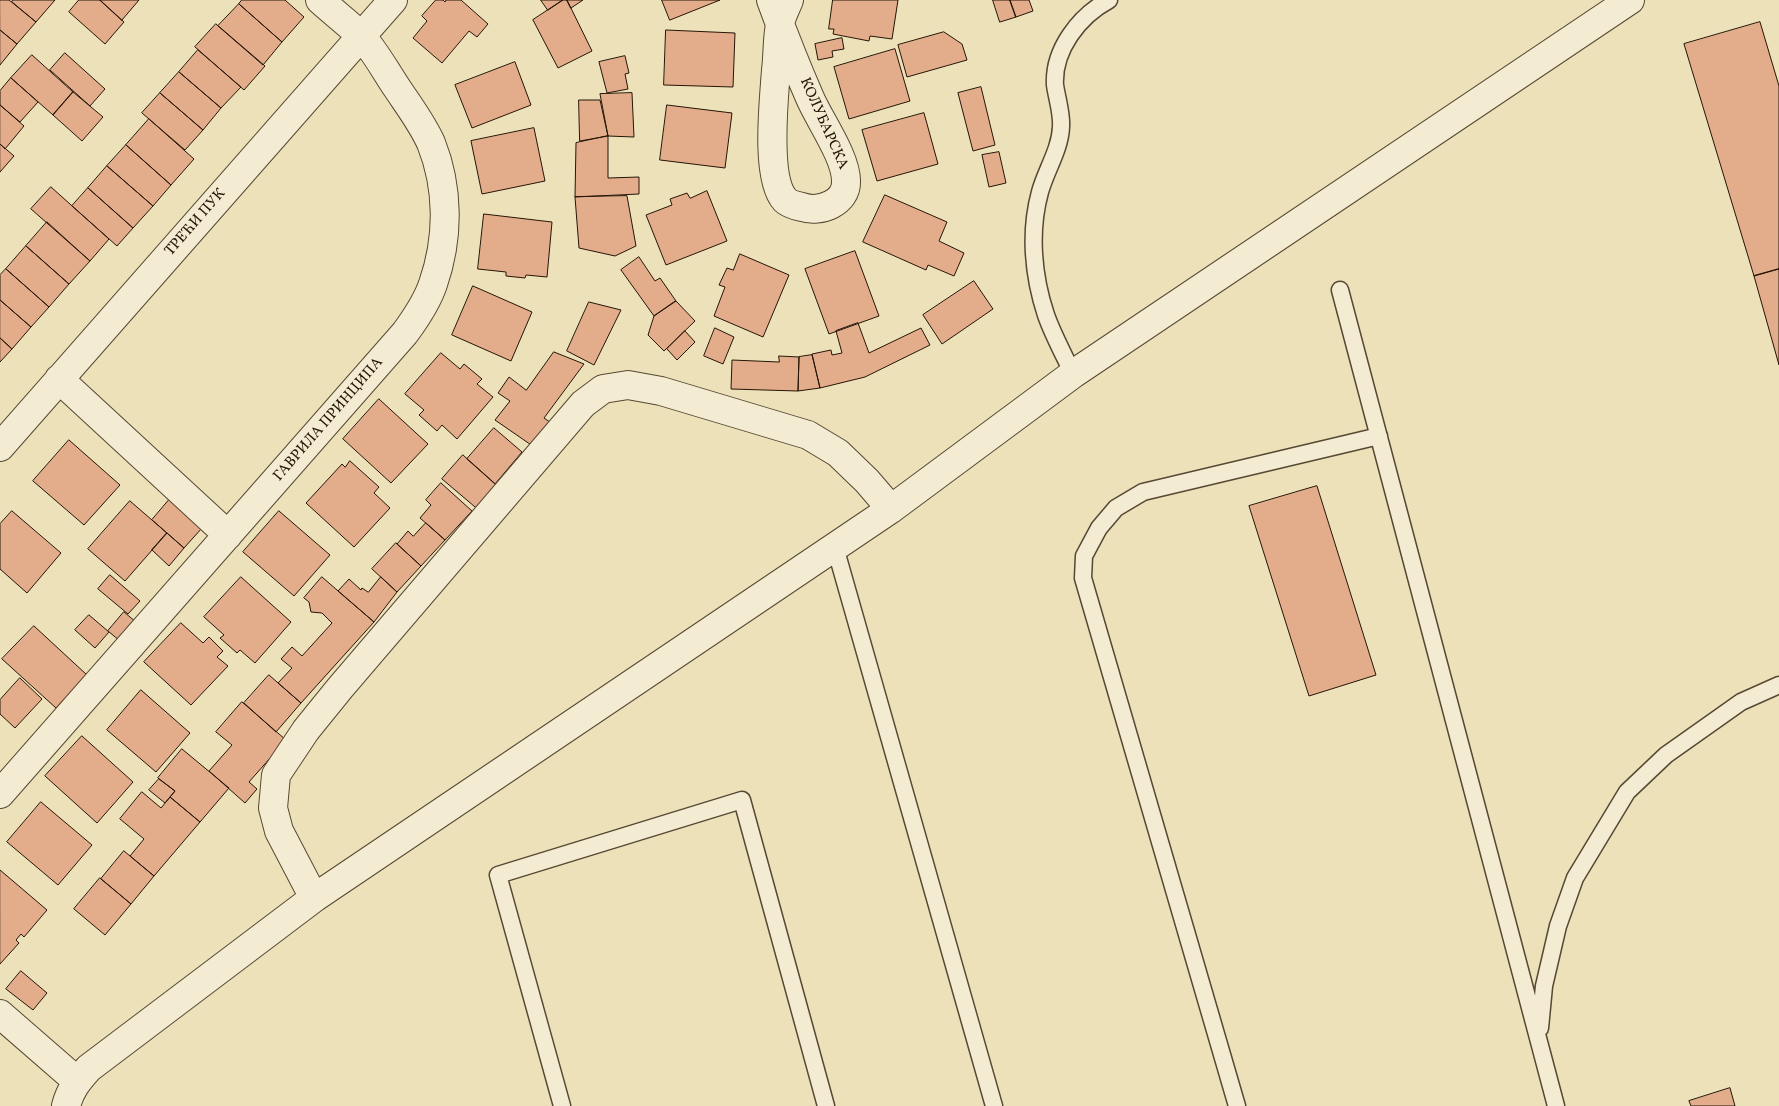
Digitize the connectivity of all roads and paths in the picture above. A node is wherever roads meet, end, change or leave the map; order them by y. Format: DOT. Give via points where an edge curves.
graph roads {
  1 [pos="320,0"];
  2 [pos="393,0"];
  3 [pos="1109,0"];
  4 [pos="1630,0"];
  5 [pos="780,8"];
  6 [pos="361,36"];
  7 [pos="1340,290"];
  8 [pos="1073,374"];
  9 [pos="59,379"];
  10 [pos="1379,436"];
  11 [pos="0,447"];
  12 [pos="891,509"];
  13 [pos="228,535"];
  14 [pos="835,547"];
  15 [pos="1779,685"];
  16 [pos="0,794"];
  17 [pos="314,898"];
  18 [pos="0,1014"];
  19 [pos="1539,1041"];
  20 [pos="78,1080"];
  21 [pos="66,1106"];
  22 [pos="562,1106"];
  23 [pos="826,1106"];
  24 [pos="994,1106"];
  25 [pos="1237,1106"];
  26 [pos="1556,1106"];
  1 -- 6 [label="street, ГАВРИЛА ПРИНЦИПА"];
  2 -- 6 [label="street, ТРЕЋИ ПУК"];
  3 -- 8 [label="lane" via="1099,5 1070,34 1058,58 1055,85 1062,125 1059,142 1040,191 1034,222 1032,245 1046,316"];
  4 -- 8 [label="street"];
  5 -- 5 [label="street, КОЛУБАРСКА" via="772,152 778,185 785,200 792,204 809,210 824,209 834,204 843,193 846,182 843,164 810,99"];
  6 -- 9 [label="street, ТРЕЋИ ПУК"];
  6 -- 13 [label="street, ГАВРИЛА ПРИНЦИПА" via="417,116 430,142 445,200 441,258 421,310 405,333"];
  7 -- 10 [label="lane"];
  8 -- 12 [label="street"];
  9 -- 11 [label="street, ТРЕЋИ ПУК"];
  9 -- 13 [label="street"];
  10 -- 19 [label="lane"];
  10 -- 25 [label="lane" via="1143,492 1116,508 1084,556 1083,578"];
  12 -- 14 [label="street"];
  12 -- 17 [label="street" via="838,452 808,435 662,391 628,385 603,390 583,404 340,688 276,775 273,808 279,830"];
  13 -- 16 [label="street, ГАВРИЛА ПРИНЦИПА"];
  14 -- 17 [label="street"];
  14 -- 24 [label="lane"];
  15 -- 19 [label="lane" via="1741,702 1666,755 1627,792 1575,878 1558,926 1544,986"];
  17 -- 20 [label="street" via="89,1068"];
  18 -- 20 [label="street"];
  19 -- 26 [label="lane"];
  20 -- 21 [label="street"];
  22 -- 23 [label="lane" via="498,875 742,800"];
}
